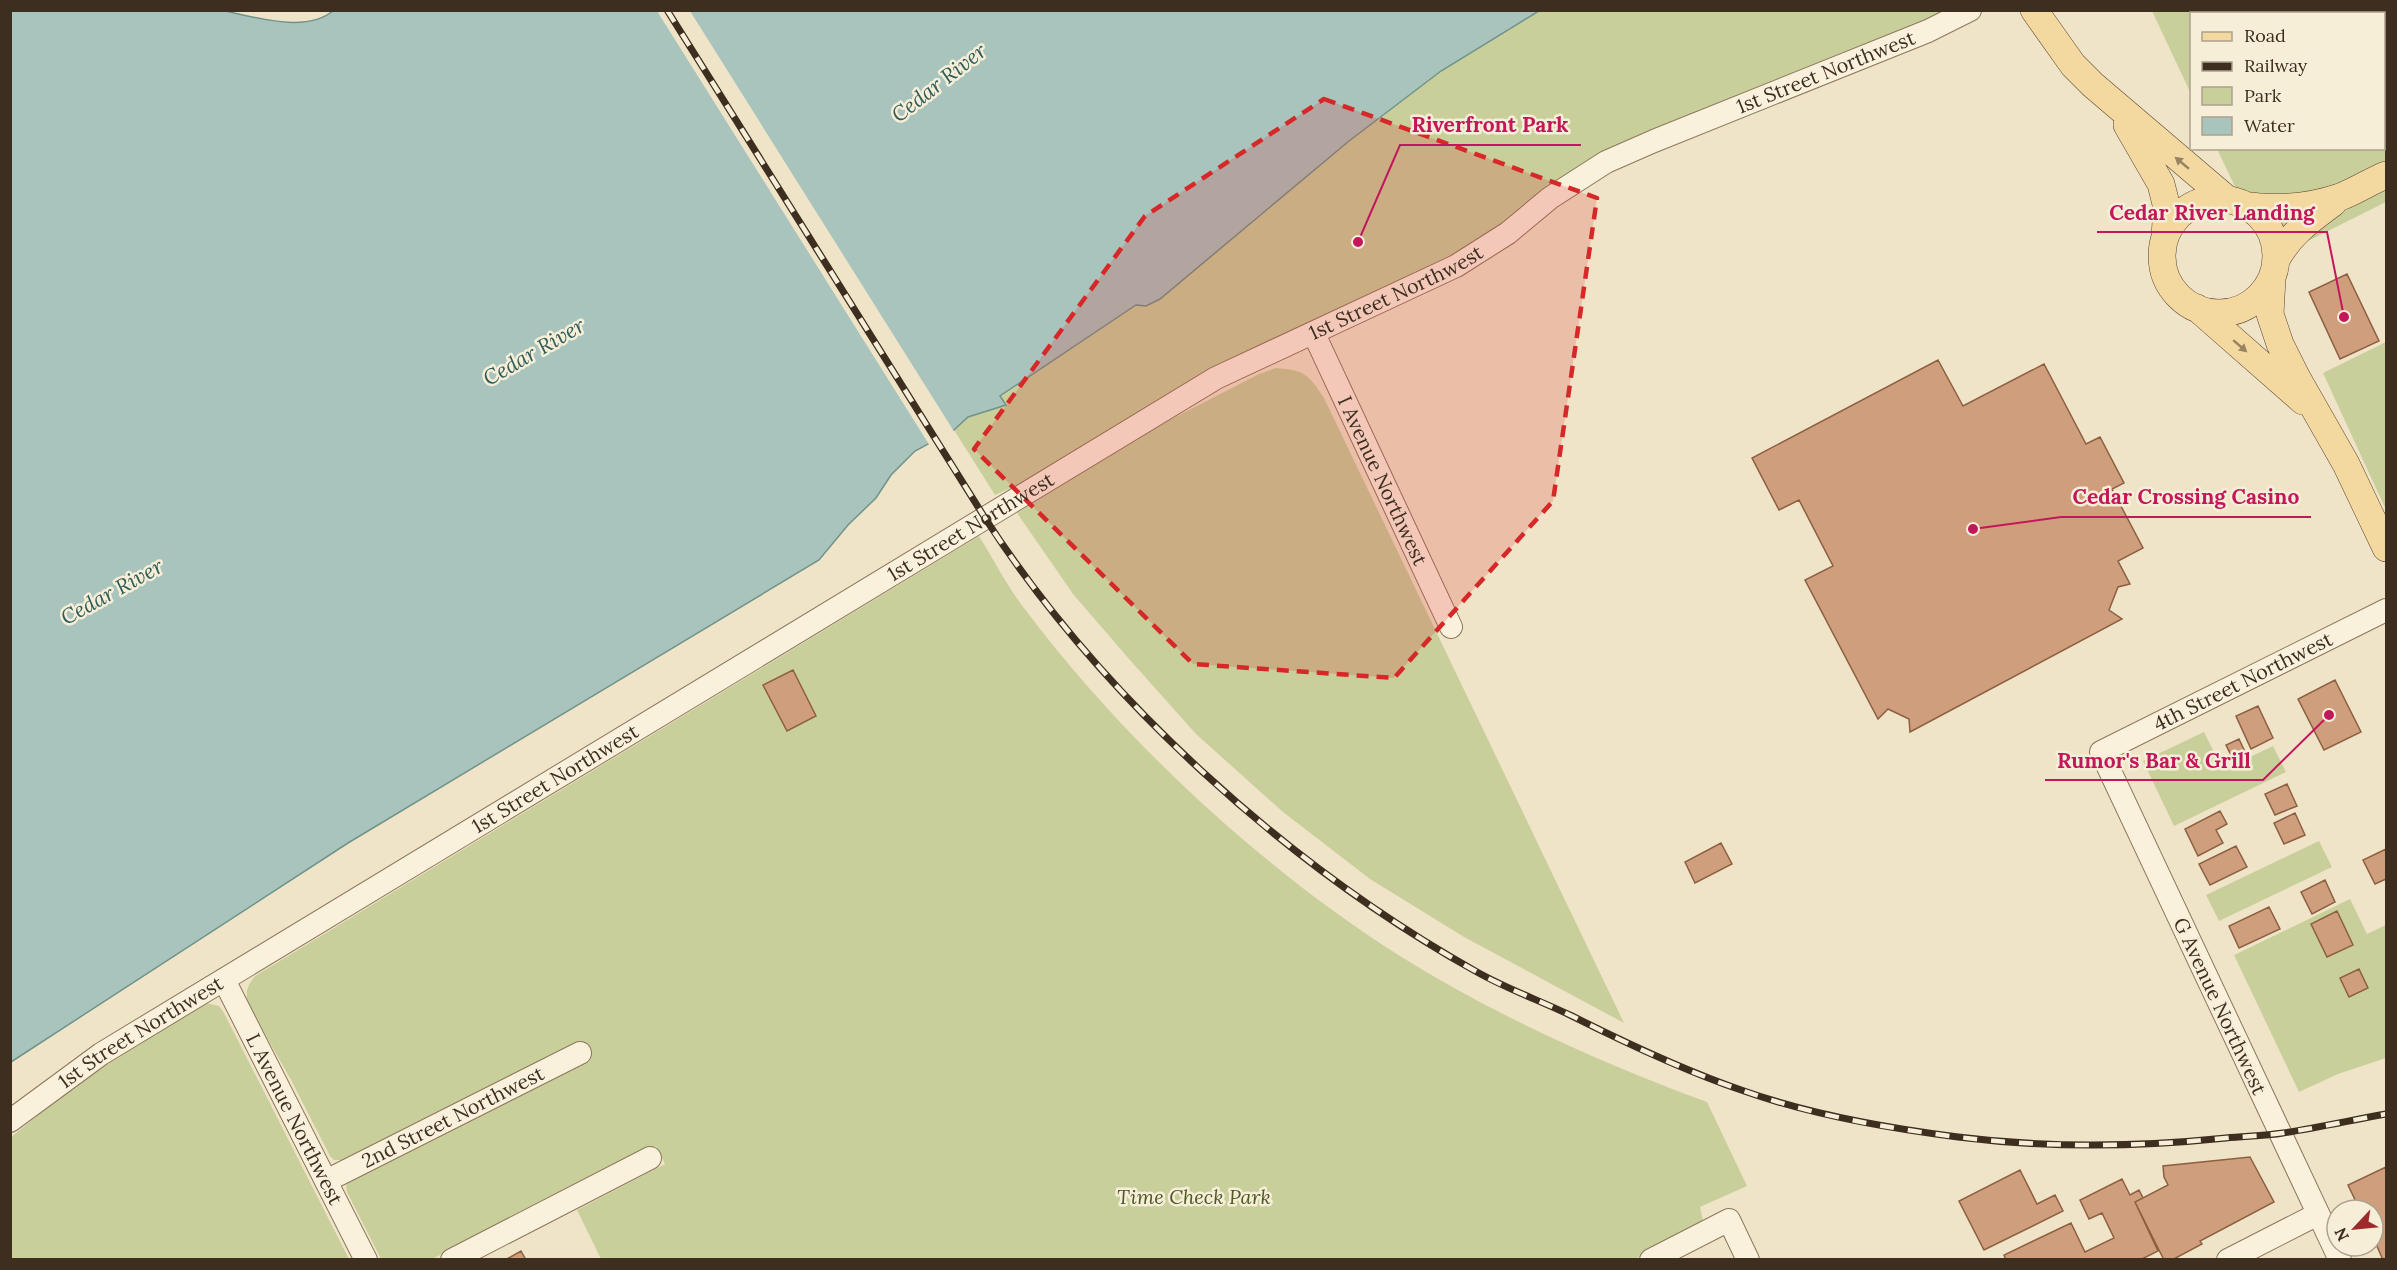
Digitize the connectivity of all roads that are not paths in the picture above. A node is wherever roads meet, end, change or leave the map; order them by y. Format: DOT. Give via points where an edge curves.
graph roads {
  1 [pos="1970,10"];
  2 [pos="2034,10"];
  3 [pos="2114,103"];
  4 [pos="2386,175"];
  5 [pos="2341,196"];
  6 [pos="2236,202"];
  7 [pos="2165,236"];
  8 [pos="2274,269"];
  9 [pos="2196,307"];
  10 [pos="1314,334"];
  11 [pos="2320,416"];
  12 [pos="2386,548"];
  13 [pos="2386,610"];
  14 [pos="1451,627"];
  15 [pos="2101,752"];
  16 [pos="224,980"];
  17 [pos="579,1053"];
  18 [pos="10,1121"];
  19 [pos="650,1158"];
  20 [pos="326,1181"];
  21 [pos="2318,1214"];
  22 [pos="366,1260"];
  23 [pos="452,1260"];
  24 [pos="1651,1260"];
  25 [pos="1748,1260"];
  26 [pos="2228,1260"];
  27 [pos="2340,1260"];
  1 -- 10 [label="street, 1st Street Northwest" via="1928,31 1606,162 1456,266"];
  2 -- 3 [label="main road" via="2073,65"];
  6 -- 3 [label="main road, one-way"];
  3 -- 7 [label="main road" via="2161,184 2167,208"];
  4 -- 5 [label="main road"];
  5 -- 6 [label="main road" via="2291,208"];
  5 -- 8 [label="main road" via="2287,241"];
  6 -- 7 [label="main road" via="2202,201 2186,209"];
  6 -- 8 [label="main road" via="2252,209 2266,222 2274,240"];
  7 -- 9 [label="main road" via="2165,273 2174,291"];
  8 -- 9 [label="main road" via="2261,296 2245,307 2226,313"];
  8 -- 11 [label="main road" via="2270,314 2280,344"];
  9 -- 11 [label="main road, one-way"];
  10 -- 14 [label="street, I Avenue Northwest"];
  10 -- 16 [label="street, 1st Street Northwest" via="1190,393"];
  11 -- 12 [label="main road"];
  13 -- 15 [label="street, 4th Street Northwest"];
  15 -- 21 [label="street, G Avenue Northwest"];
  16 -- 18 [label="street, 1st Street Northwest" via="101,1054"];
  16 -- 20 [label="street, L Avenue Northwest"];
  17 -- 20 [label="street, 2nd Street Northwest"];
  19 -- 23 [label="street"];
  20 -- 22 [label="street, L Avenue Northwest"];
  21 -- 26 [label="street"];
  21 -- 27 [label="street, G Avenue Northwest"];
  24 -- 25 [label="street" via="1729,1220"];
}
